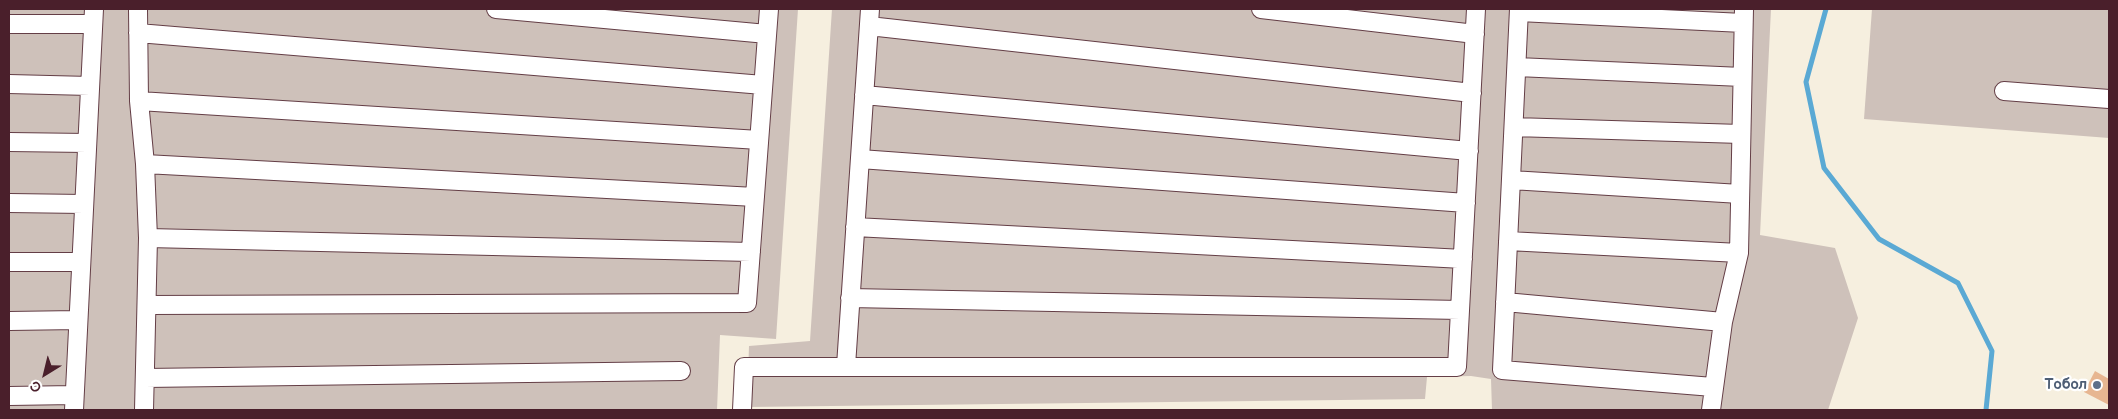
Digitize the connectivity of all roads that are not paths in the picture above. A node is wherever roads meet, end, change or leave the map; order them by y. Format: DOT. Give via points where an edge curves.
graph roads {
  1 [pos="138,9"];
  2 [pos="496,9"];
  3 [pos="768,9"];
  4 [pos="870,9"];
  5 [pos="1262,9"];
  6 [pos="1476,9"];
  7 [pos="1519,10"];
  8 [pos="94,16"];
  9 [pos="1743,16"];
  10 [pos="9,24"];
  11 [pos="869,26"];
  12 [pos="138,33"];
  13 [pos="767,34"];
  14 [pos="1475,34"];
  15 [pos="1516,67"];
  16 [pos="1742,77"];
  17 [pos="9,84"];
  18 [pos="763,85"];
  19 [pos="90,86"];
  20 [pos="2004,91"];
  21 [pos="1472,93"];
  22 [pos="864,95"];
  23 [pos="2109,99"];
  24 [pos="139,101"];
  25 [pos="1514,126"];
  26 [pos="1741,134"];
  27 [pos="759,140"];
  28 [pos="9,142"];
  29 [pos="87,143"];
  30 [pos="1469,151"];
  31 [pos="860,159"];
  32 [pos="145,164"];
  33 [pos="1511,180"];
  34 [pos="1740,194"];
  35 [pos="755,196"];
  36 [pos="9,203"];
  37 [pos="84,204"];
  38 [pos="1466,204"];
  39 [pos="855,227"];
  40 [pos="148,238"];
  41 [pos="1508,241"];
  42 [pos="751,252"];
  43 [pos="1739,253"];
  44 [pos="1463,259"];
  45 [pos="9,262"];
  46 [pos="81,262"];
  47 [pos="850,298"];
  48 [pos="1505,302"];
  49 [pos="147,306"];
  50 [pos="1460,310"];
  51 [pos="78,320"];
  52 [pos="9,322"];
  53 [pos="1723,322"];
  54 [pos="846,366"];
  55 [pos="681,371"];
  56 [pos="145,378"];
  57 [pos="1713,387"];
  58 [pos="9,396"];
  59 [pos="74,403"];
  60 [pos="144,410"];
  61 [pos="742,410"];
  62 [pos="1711,410"];
  1 -- 12 [label="lane"];
  2 -- 13 [label="lane"];
  3 -- 13 [label="lane"];
  4 -- 11 [label="lane"];
  5 -- 14 [label="lane"];
  6 -- 14 [label="lane"];
  7 -- 9 [label="lane"];
  7 -- 15 [label="lane"];
  8 -- 10 [label="lane"];
  8 -- 19 [label="lane"];
  9 -- 16 [label="lane"];
  11 -- 21 [label="lane"];
  11 -- 22 [label="lane"];
  12 -- 18 [label="lane"];
  12 -- 24 [label="lane"];
  13 -- 18 [label="lane"];
  14 -- 21 [label="lane"];
  15 -- 16 [label="lane"];
  15 -- 25 [label="lane"];
  16 -- 26 [label="lane"];
  17 -- 19 [label="lane"];
  18 -- 27 [label="lane"];
  19 -- 29 [label="lane"];
  20 -- 23 [label="lane"];
  21 -- 30 [label="lane"];
  22 -- 30 [label="lane"];
  22 -- 31 [label="lane"];
  24 -- 27 [label="lane"];
  24 -- 32 [label="lane"];
  25 -- 26 [label="lane"];
  25 -- 33 [label="lane"];
  26 -- 34 [label="lane"];
  27 -- 35 [label="lane"];
  28 -- 29 [label="lane"];
  29 -- 37 [label="lane"];
  30 -- 38 [label="lane"];
  31 -- 38 [label="lane"];
  31 -- 39 [label="lane"];
  32 -- 35 [label="lane"];
  32 -- 40 [label="lane"];
  33 -- 34 [label="lane"];
  33 -- 41 [label="lane"];
  34 -- 43 [label="lane"];
  35 -- 42 [label="lane"];
  36 -- 37 [label="lane"];
  37 -- 46 [label="lane"];
  38 -- 44 [label="lane"];
  39 -- 44 [label="lane"];
  39 -- 47 [label="lane"];
  40 -- 42 [label="lane"];
  40 -- 49 [label="lane"];
  41 -- 43 [label="lane"];
  41 -- 48 [label="lane"];
  42 -- 49 [label="lane" via="747,303"];
  43 -- 53 [label="lane"];
  44 -- 50 [label="lane"];
  45 -- 46 [label="lane"];
  46 -- 51 [label="lane"];
  47 -- 50 [label="lane"];
  47 -- 54 [label="lane"];
  48 -- 53 [label="lane"];
  48 -- 57 [label="lane" via="1502,370"];
  49 -- 56 [label="lane"];
  50 -- 54 [label="lane" via="1457,367"];
  51 -- 52 [label="lane"];
  51 -- 59 [label="lane"];
  53 -- 57 [label="lane"];
  54 -- 61 [label="lane" via="744,367"];
  55 -- 56 [label="lane"];
  56 -- 60 [label="lane"];
  57 -- 62 [label="lane"];
  58 -- 59 [label="lane"];
}
